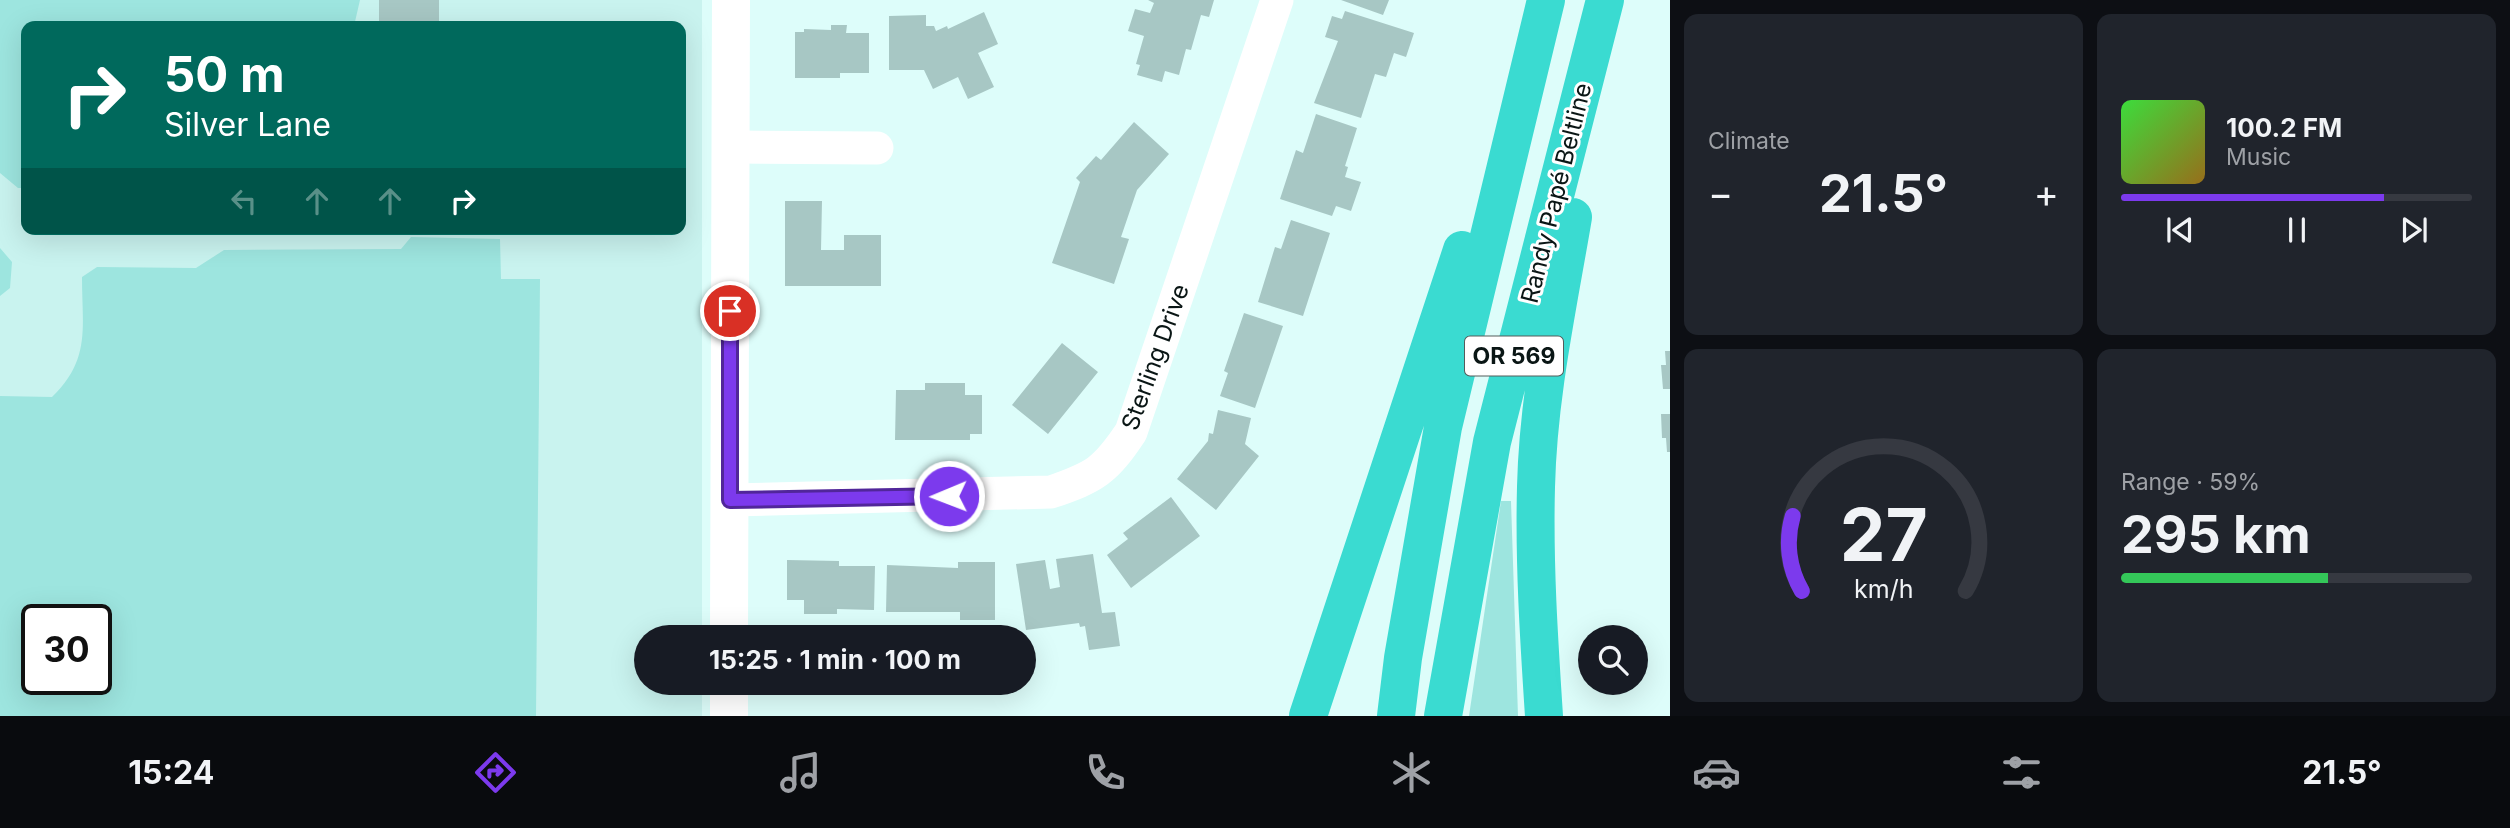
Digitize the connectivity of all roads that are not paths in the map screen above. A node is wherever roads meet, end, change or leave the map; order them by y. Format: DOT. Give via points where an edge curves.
graph roads {
  1 [pos="731,0"];
  2 [pos="1277,0"];
  3 [pos="1608,0"];
  4 [pos="1543,12"];
  5 [pos="730,146"];
  6 [pos="877,148"];
  7 [pos="730,500"];
  8 [pos="729,625"];
  9 [pos="729,695"];
  10 [pos="729,716"];
  11 [pos="1308,716"];
  12 [pos="1396,716"];
  13 [pos="1443,716"];
  14 [pos="1544,716"];
  1 -- 5 [label="street"];
  2 -- 7 [label="street, Sterling Drive" via="1131,432 1111,462 1087,480 1051,492"];
  3 -- 13 [label="highway, Randy Papé Beltline / OR 569" via="1492,442"];
  3 -- 14 [label="highway" via="1544,386 1536,485"];
  4 -- 11 [label="highway"];
  4 -- 12 [label="highway, OR 569" via="1443,427"];
  5 -- 6 [label="street"];
  5 -- 7 [label="street"];
  7 -- 8 [label="street"];
  9 -- 10 [label="street"];
}
